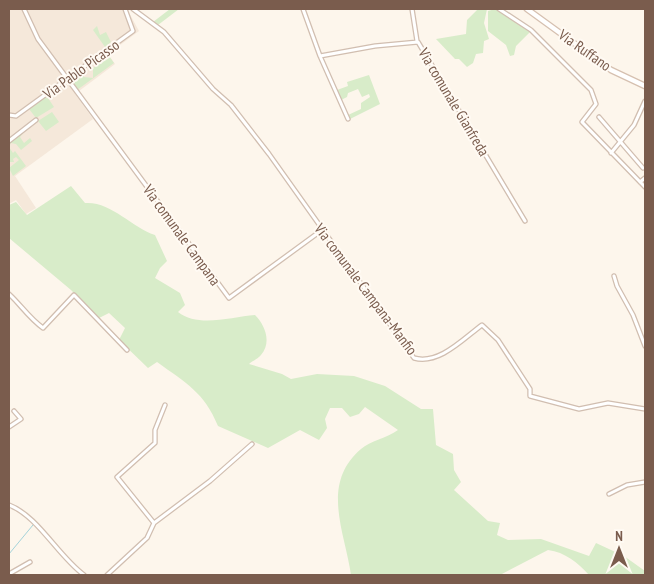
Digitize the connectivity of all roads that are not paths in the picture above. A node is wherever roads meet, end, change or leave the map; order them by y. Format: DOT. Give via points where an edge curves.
graph roads {
  1 [pos="24,9"];
  2 [pos="125,9"];
  3 [pos="133,9"];
  4 [pos="303,9"];
  5 [pos="412,9"];
  6 [pos="499,9"];
  7 [pos="527,9"];
  8 [pos="417,41"];
  9 [pos="320,56"];
  10 [pos="67,79"];
  11 [pos="645,86"];
  12 [pos="645,101"];
  13 [pos="9,115"];
  14 [pos="599,117"];
  15 [pos="348,119"];
  16 [pos="36,120"];
  17 [pos="9,141"];
  18 [pos="620,143"];
  19 [pos="611,153"];
  20 [pos="643,168"];
  21 [pos="645,178"];
  22 [pos="640,182"];
  23 [pos="645,187"];
  24 [pos="525,221"];
  25 [pos="322,230"];
  26 [pos="614,276"];
  27 [pos="9,294"];
  28 [pos="645,346"];
  29 [pos="127,350"];
  30 [pos="165,405"];
  31 [pos="645,409"];
  32 [pos="14,411"];
  33 [pos="9,427"];
  34 [pos="252,444"];
  35 [pos="645,482"];
  36 [pos="609,494"];
  37 [pos="9,505"];
  38 [pos="154,522"];
  39 [pos="30,562"];
  40 [pos="9,574"];
  41 [pos="84,575"];
  42 [pos="107,575"];
  1 -- 10 [label="street" via="38,39"];
  2 -- 10 [label="street, Via Pablo Picasso" via="133,31"];
  3 -- 25 [label="street, Via comunale Campana-Manfio" via="164,32 212,89 231,105"];
  4 -- 9 [label="street"];
  5 -- 8 [label="street"];
  6 -- 19 [label="street" via="531,30 591,90 596,104 582,122"];
  7 -- 11 [label="street, Via Ruffano" via="611,70"];
  8 -- 9 [label="street, Via comunale Gianfreda"];
  8 -- 24 [label="street, Via comunale Gianfreda"];
  9 -- 15 [label="street"];
  10 -- 13 [label="street, Via Pablo Picasso" via="16,116"];
  10 -- 25 [label="street, Via comunale Campana" via="229,298"];
  12 -- 18 [label="street" via="634,125"];
  14 -- 18 [label="street"];
  16 -- 17 [label="street"];
  18 -- 19 [label="street"];
  18 -- 20 [label="street"];
  19 -- 22 [label="street"];
  21 -- 22 [label="street"];
  22 -- 23 [label="street"];
  25 -- 31 [label="street, Via comunale Campana-Manfio" via="414,358 438,357 482,325 498,340 530,389 530,396 580,409 608,403"];
  26 -- 28 [label="street"];
  27 -- 29 [label="street" via="43,328 74,295"];
  30 -- 38 [label="street" via="155,430 154,443 117,477"];
  32 -- 33 [label="street" via="21,419"];
  34 -- 38 [label="street" via="210,481"];
  35 -- 36 [label="street" via="627,485"];
  37 -- 41 [label="street" via="26,514 62,556"];
  38 -- 42 [label="street" via="147,538"];
  39 -- 40 [label="street"];
}
